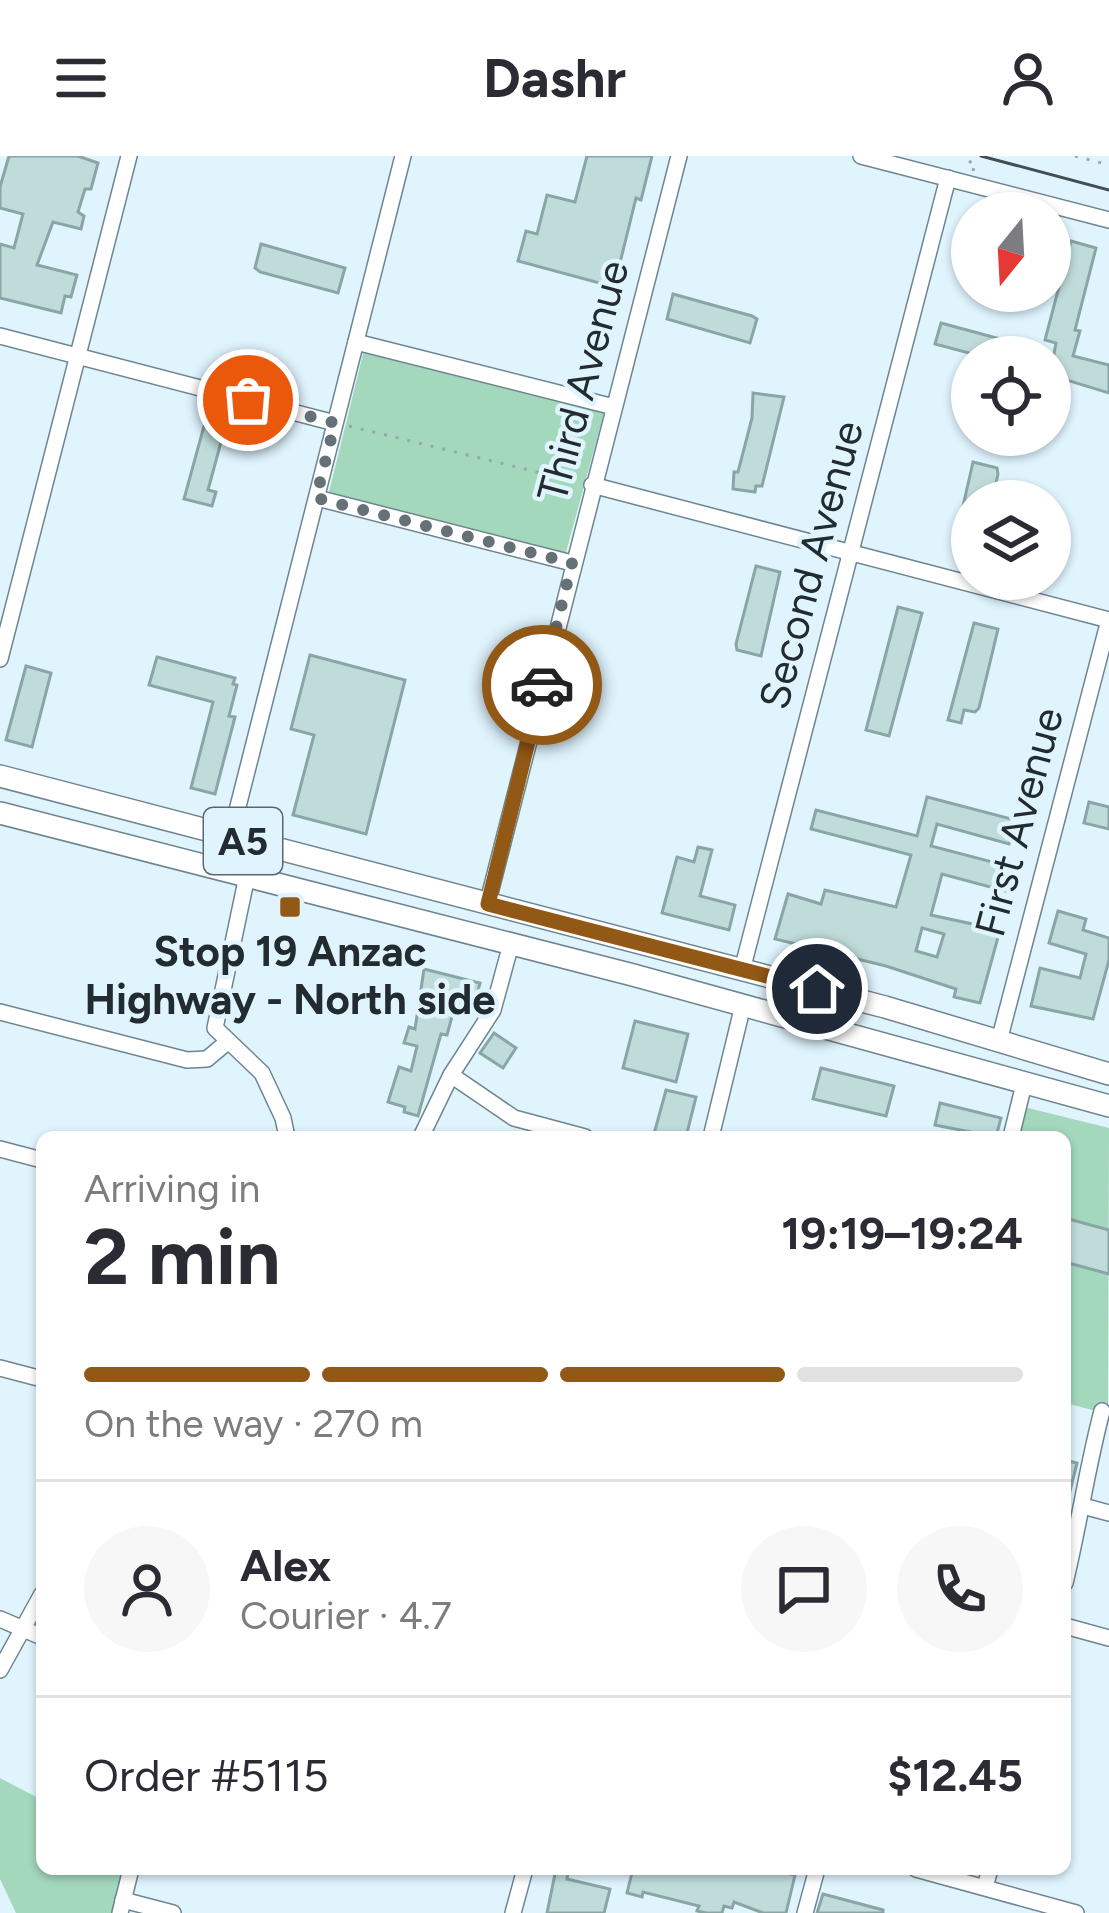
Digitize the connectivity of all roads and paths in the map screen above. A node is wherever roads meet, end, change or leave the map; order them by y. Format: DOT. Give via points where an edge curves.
graph roads {
  1 [pos="129,156"];
  2 [pos="403,156"];
  3 [pos="679,156"];
  4 [pos="861,156"];
  5 [pos="977,156"];
  6 [pos="1075,156"];
  7 [pos="1109,165"];
  8 [pos="948,178"];
  9 [pos="969,184"];
  10 [pos="1109,220"];
  11 [pos="0,336"];
  12 [pos="356,342"];
  13 [pos="75,356"];
  14 [pos="614,407"];
  15 [pos="335,423"];
  16 [pos="592,485"];
  17 [pos="316,498"];
  18 [pos="853,553"];
  19 [pos="572,563"];
  20 [pos="1109,620"];
  21 [pos="0,659"];
  22 [pos="0,776"];
  23 [pos="92,801"];
  24 [pos="118,808"];
  25 [pos="0,813"];
  26 [pos="86,835"];
  27 [pos="230,838"];
  28 [pos="131,845"];
  29 [pos="247,876"];
  30 [pos="488,904"];
  31 [pos="598,933"];
  32 [pos="626,940"];
  33 [pos="511,944"];
  34 [pos="592,966"];
  35 [pos="742,970"];
  36 [pos="633,975"];
  37 [pos="854,999"];
  38 [pos="743,1005"];
  39 [pos="885,1007"];
  40 [pos="0,1012"];
  41 [pos="852,1033"];
  42 [pos="999,1042"];
  43 [pos="226,1043"];
  44 [pos="899,1046"];
  45 [pos="1109,1073"];
  46 [pos="451,1075"];
  47 [pos="1024,1084"];
  48 [pos="1109,1106"];
  49 [pos="286,1131"];
  50 [pos="424,1131"];
  51 [pos="563,1131"];
  52 [pos="712,1131"];
  53 [pos="1012,1131"];
  54 [pos="0,1149"];
  55 [pos="36,1158"];
  56 [pos="0,1368"];
  57 [pos="36,1377"];
  58 [pos="1102,1411"];
  59 [pos="1083,1506"];
  60 [pos="1109,1513"];
  61 [pos="1071,1557"];
  62 [pos="36,1605"];
  63 [pos="0,1618"];
  64 [pos="24,1628"];
  65 [pos="1071,1628"];
  66 [pos="36,1634"];
  67 [pos="1109,1638"];
  68 [pos="0,1670"];
  69 [pos="129,1875"];
  70 [pos="523,1875"];
  71 [pos="815,1875"];
  72 [pos="939,1875"];
  73 [pos="988,1875"];
  74 [pos="985,1887"];
  75 [pos="121,1907"];
  76 [pos="173,1913"];
  77 [pos="513,1913"];
  78 [pos="805,1913"];
  79 [pos="1076,1913"];
  1 -- 13 [label="street"];
  2 -- 12 [label="street"];
  3 -- 14 [label="street, Third Avenue"];
  4 -- 8 [label="street"];
  5 -- 9 [label="path"];
  6 -- 7 [label="path"];
  8 -- 9 [label="street"];
  8 -- 18 [label="street, Second Avenue"];
  9 -- 10 [label="street"];
  11 -- 13 [label="street"];
  12 -- 14 [label="street"];
  12 -- 15 [label="street"];
  13 -- 15 [label="street"];
  13 -- 21 [label="street"];
  14 -- 16 [label="street, Third Avenue"];
  15 -- 16 [label="path"];
  15 -- 17 [label="street"];
  16 -- 18 [label="street"];
  16 -- 19 [label="street, Third Avenue"];
  17 -- 19 [label="street"];
  17 -- 27 [label="street"];
  18 -- 20 [label="street"];
  18 -- 35 [label="street, Second Avenue"];
  19 -- 30 [label="street, Third Avenue"];
  20 -- 42 [label="street, First Avenue"];
  22 -- 23 [label="highway, A5"];
  23 -- 24 [label="highway, A5"];
  23 -- 26 [label="highway"];
  24 -- 27 [label="highway, A5"];
  24 -- 28 [label="highway" via="112,829"];
  25 -- 26 [label="highway, A5"];
  26 -- 28 [label="highway, A5"];
  27 -- 30 [label="highway, A5"];
  28 -- 29 [label="highway, A5"];
  29 -- 33 [label="highway, A5"];
  29 -- 43 [label="street" via="216,1013"];
  30 -- 31 [label="highway, A5"];
  31 -- 32 [label="highway, A5"];
  31 -- 34 [label="highway" via="601,953"];
  32 -- 35 [label="highway, A5"];
  32 -- 36 [label="highway" via="620,961"];
  33 -- 34 [label="highway, A5"];
  33 -- 46 [label="street" via="493,1010"];
  34 -- 36 [label="highway, A5"];
  35 -- 37 [label="highway, A5"];
  36 -- 38 [label="highway, A5"];
  37 -- 39 [label="highway, A5"];
  37 -- 41 [label="highway" via="861,1019"];
  38 -- 41 [label="highway, A5"];
  38 -- 52 [label="street"];
  39 -- 42 [label="highway, A5"];
  39 -- 44 [label="highway" via="880,1030"];
  40 -- 43 [label="street" via="188,1060 207,1059"];
  41 -- 44 [label="highway, A5"];
  42 -- 45 [label="highway, A5"];
  43 -- 49 [label="street" via="262,1073"];
  44 -- 47 [label="highway, A5"];
  46 -- 50 [label="street"];
  46 -- 51 [label="street" via="514,1118"];
  47 -- 48 [label="highway, A5"];
  47 -- 53 [label="street"];
  54 -- 55 [label="street"];
  56 -- 57 [label="street"];
  58 -- 59 [label="street"];
  59 -- 60 [label="street"];
  59 -- 61 [label="street"];
  62 -- 64 [label="street"];
  63 -- 64 [label="street"];
  64 -- 66 [label="street"];
  64 -- 68 [label="street"];
  65 -- 67 [label="street"];
  69 -- 75 [label="street"];
  70 -- 77 [label="street"];
  71 -- 78 [label="street"];
  72 -- 74 [label="street"];
  73 -- 74 [label="street"];
  74 -- 79 [label="street"];
  75 -- 76 [label="street"];
}
